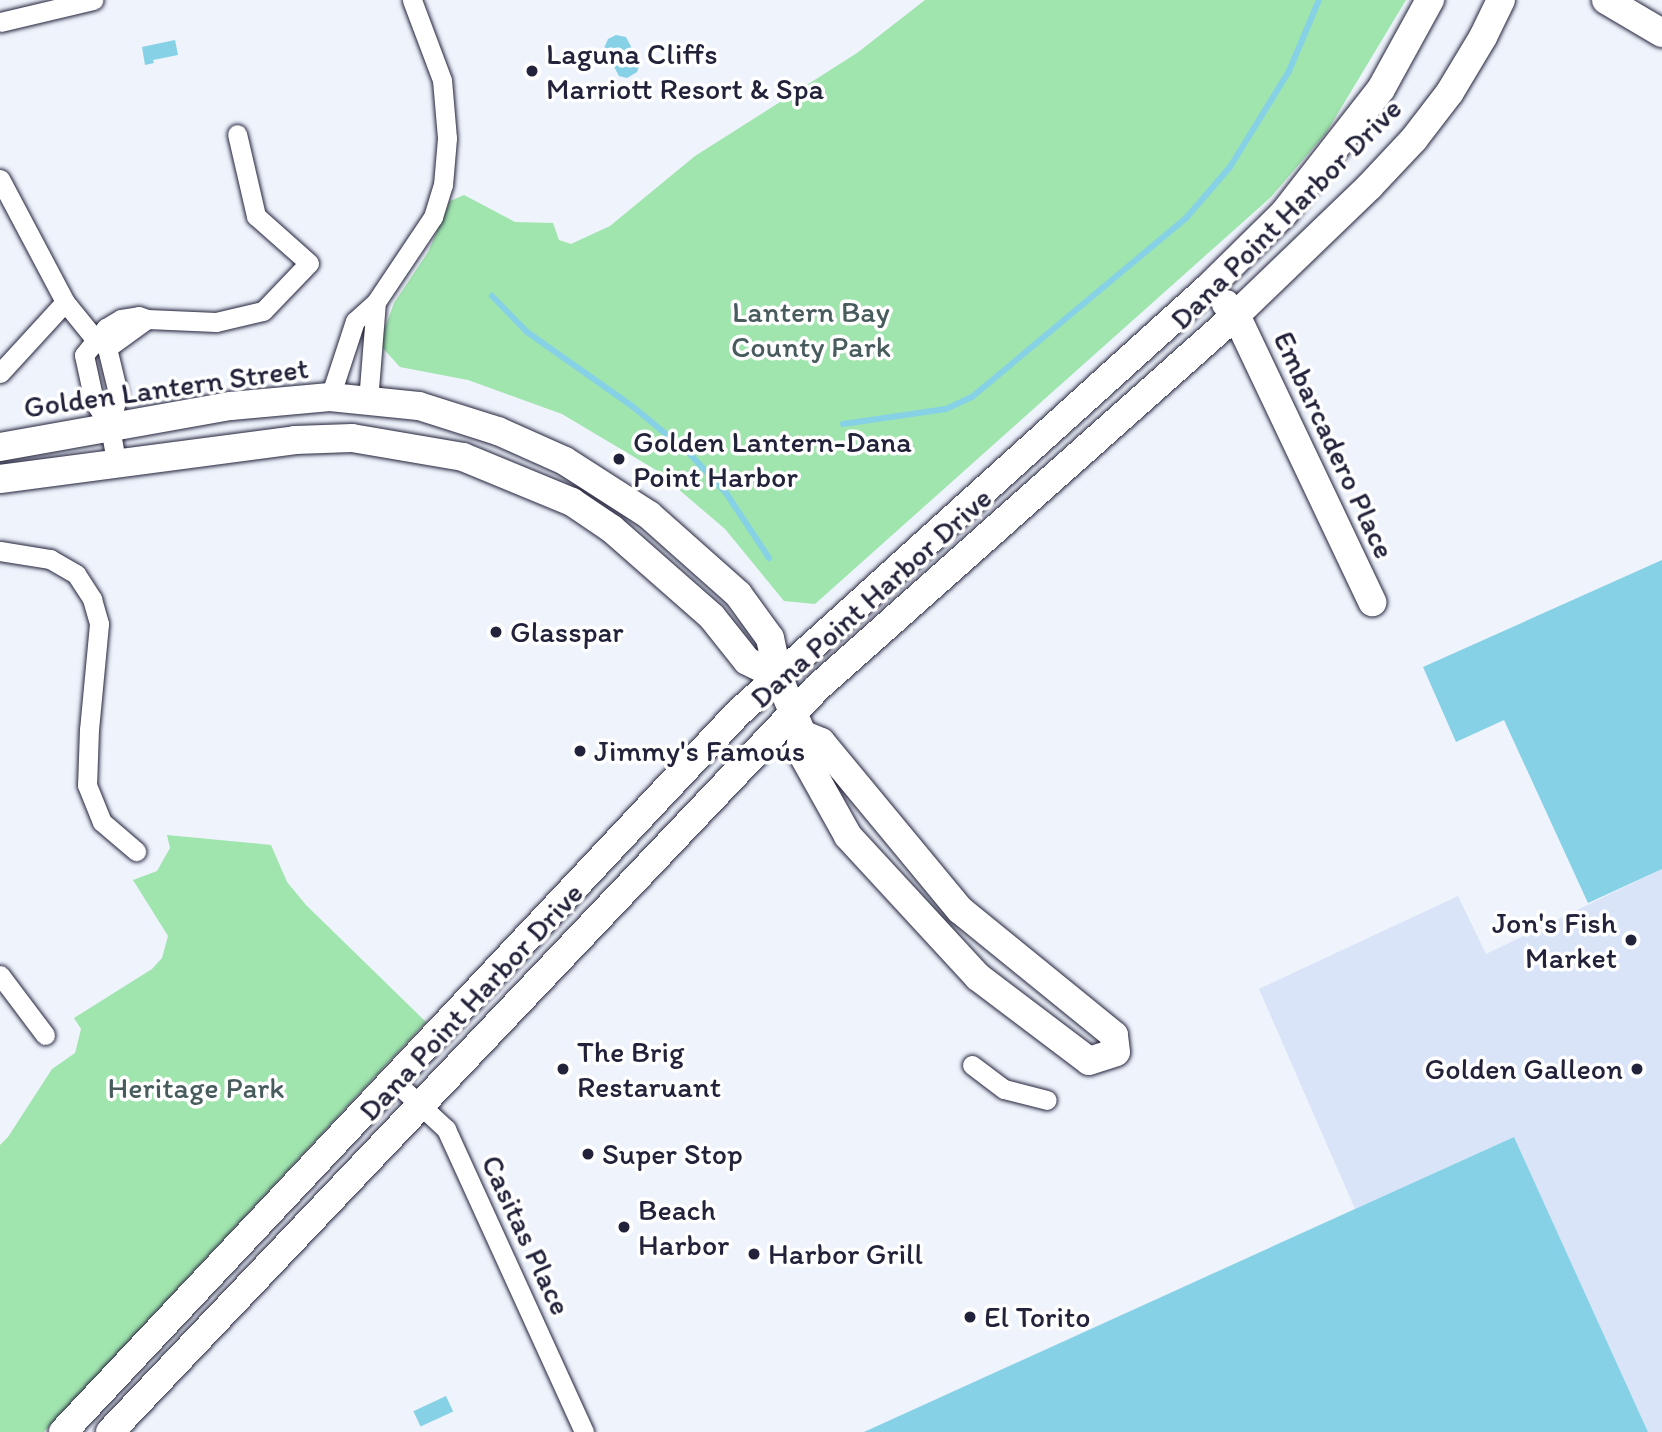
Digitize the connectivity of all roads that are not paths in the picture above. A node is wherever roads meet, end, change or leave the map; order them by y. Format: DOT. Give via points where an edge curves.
graph roads {
  1 [pos="93,0"];
  2 [pos="412,0"];
  3 [pos="1430,0"];
  4 [pos="1501,0"];
  5 [pos="1606,0"];
  6 [pos="0,22"];
  7 [pos="1662,33"];
  8 [pos="237,134"];
  9 [pos="0,179"];
  10 [pos="1210,286"];
  11 [pos="65,302"];
  12 [pos="376,302"];
  13 [pos="1236,315"];
  14 [pos="101,344"];
  15 [pos="0,373"];
  16 [pos="330,397"];
  17 [pos="368,401"];
  18 [pos="110,426"];
  19 [pos="498,431"];
  20 [pos="0,447"];
  21 [pos="431,450"];
  22 [pos="116,461"];
  23 [pos="0,479"];
  24 [pos="0,551"];
  25 [pos="1372,602"];
  26 [pos="778,676"];
  27 [pos="797,723"];
  28 [pos="136,851"];
  29 [pos="956,904"];
  30 [pos="929,924"];
  31 [pos="0,975"];
  32 [pos="45,1035"];
  33 [pos="972,1065"];
  34 [pos="392,1079"];
  35 [pos="1047,1100"];
  36 [pos="421,1104"];
  37 [pos="63,1432"];
  38 [pos="110,1432"];
  39 [pos="584,1432"];
  1 -- 6 [label="street"];
  2 -- 12 [label="street" via="442,80 447,138 443,185 433,217"];
  3 -- 10 [label="main road, Dana Point Harbor Drive" via="1381,89 1349,133 1284,213"];
  4 -- 13 [label="main road, Dana Point Harbor Drive" via="1450,92 1414,139"];
  5 -- 7 [label="main road"];
  8 -- 14 [label="street" via="256,216 309,263 263,311 216,322 139,316 106,328"];
  9 -- 11 [label="street"];
  10 -- 13 [label="main road, Embarcadero Place"];
  10 -- 26 [label="main road, Dana Point Harbor Drive"];
  11 -- 14 [label="street"];
  11 -- 15 [label="street"];
  12 -- 16 [label="street" via="355,321"];
  12 -- 17 [label="street"];
  13 -- 25 [label="main road, Embarcadero Place"];
  13 -- 27 [label="main road, Dana Point Harbor Drive"];
  14 -- 18 [label="street" via="84,355 94,401"];
  16 -- 17 [label="main road, Golden Lantern Street"];
  16 -- 18 [label="main road, Golden Lantern Street" via="231,406"];
  17 -- 19 [label="main road, Golden Lantern Street" via="419,406"];
  18 -- 20 [label="main road, Golden Lantern Street"];
  18 -- 22 [label="street"];
  19 -- 21 [label="main road"];
  19 -- 26 [label="main road, Golden Lantern Street" via="565,461 649,515 691,551 738,594 770,638"];
  21 -- 22 [label="main road" via="341,438"];
  21 -- 26 [label="main road" via="504,472 572,502 668,577 712,617 747,661"];
  22 -- 23 [label="main road"];
  24 -- 28 [label="street" via="50,559 76,574 92,599 99,624 87,785 102,822"];
  26 -- 27 [label="main road, Golden Lantern Street"];
  26 -- 34 [label="main road, Dana Point Harbor Drive"];
  27 -- 29 [label="main road" via="821,742"];
  27 -- 30 [label="main road, Golden Lantern Street" via="800,750 848,836"];
  27 -- 36 [label="main road, Dana Point Harbor Drive"];
  29 -- 30 [label="main road"];
  29 -- 30 [label="main road, Golden Lantern Street" via="1114,1035 1116,1052 1089,1061 978,977"];
  31 -- 32 [label="street"];
  33 -- 35 [label="street" via="1004,1089"];
  34 -- 36 [label="street, Casitas Place"];
  34 -- 37 [label="main road, Dana Point Harbor Drive"];
  36 -- 38 [label="main road, Dana Point Harbor Drive"];
  36 -- 39 [label="street, Casitas Place" via="446,1129"];
}
